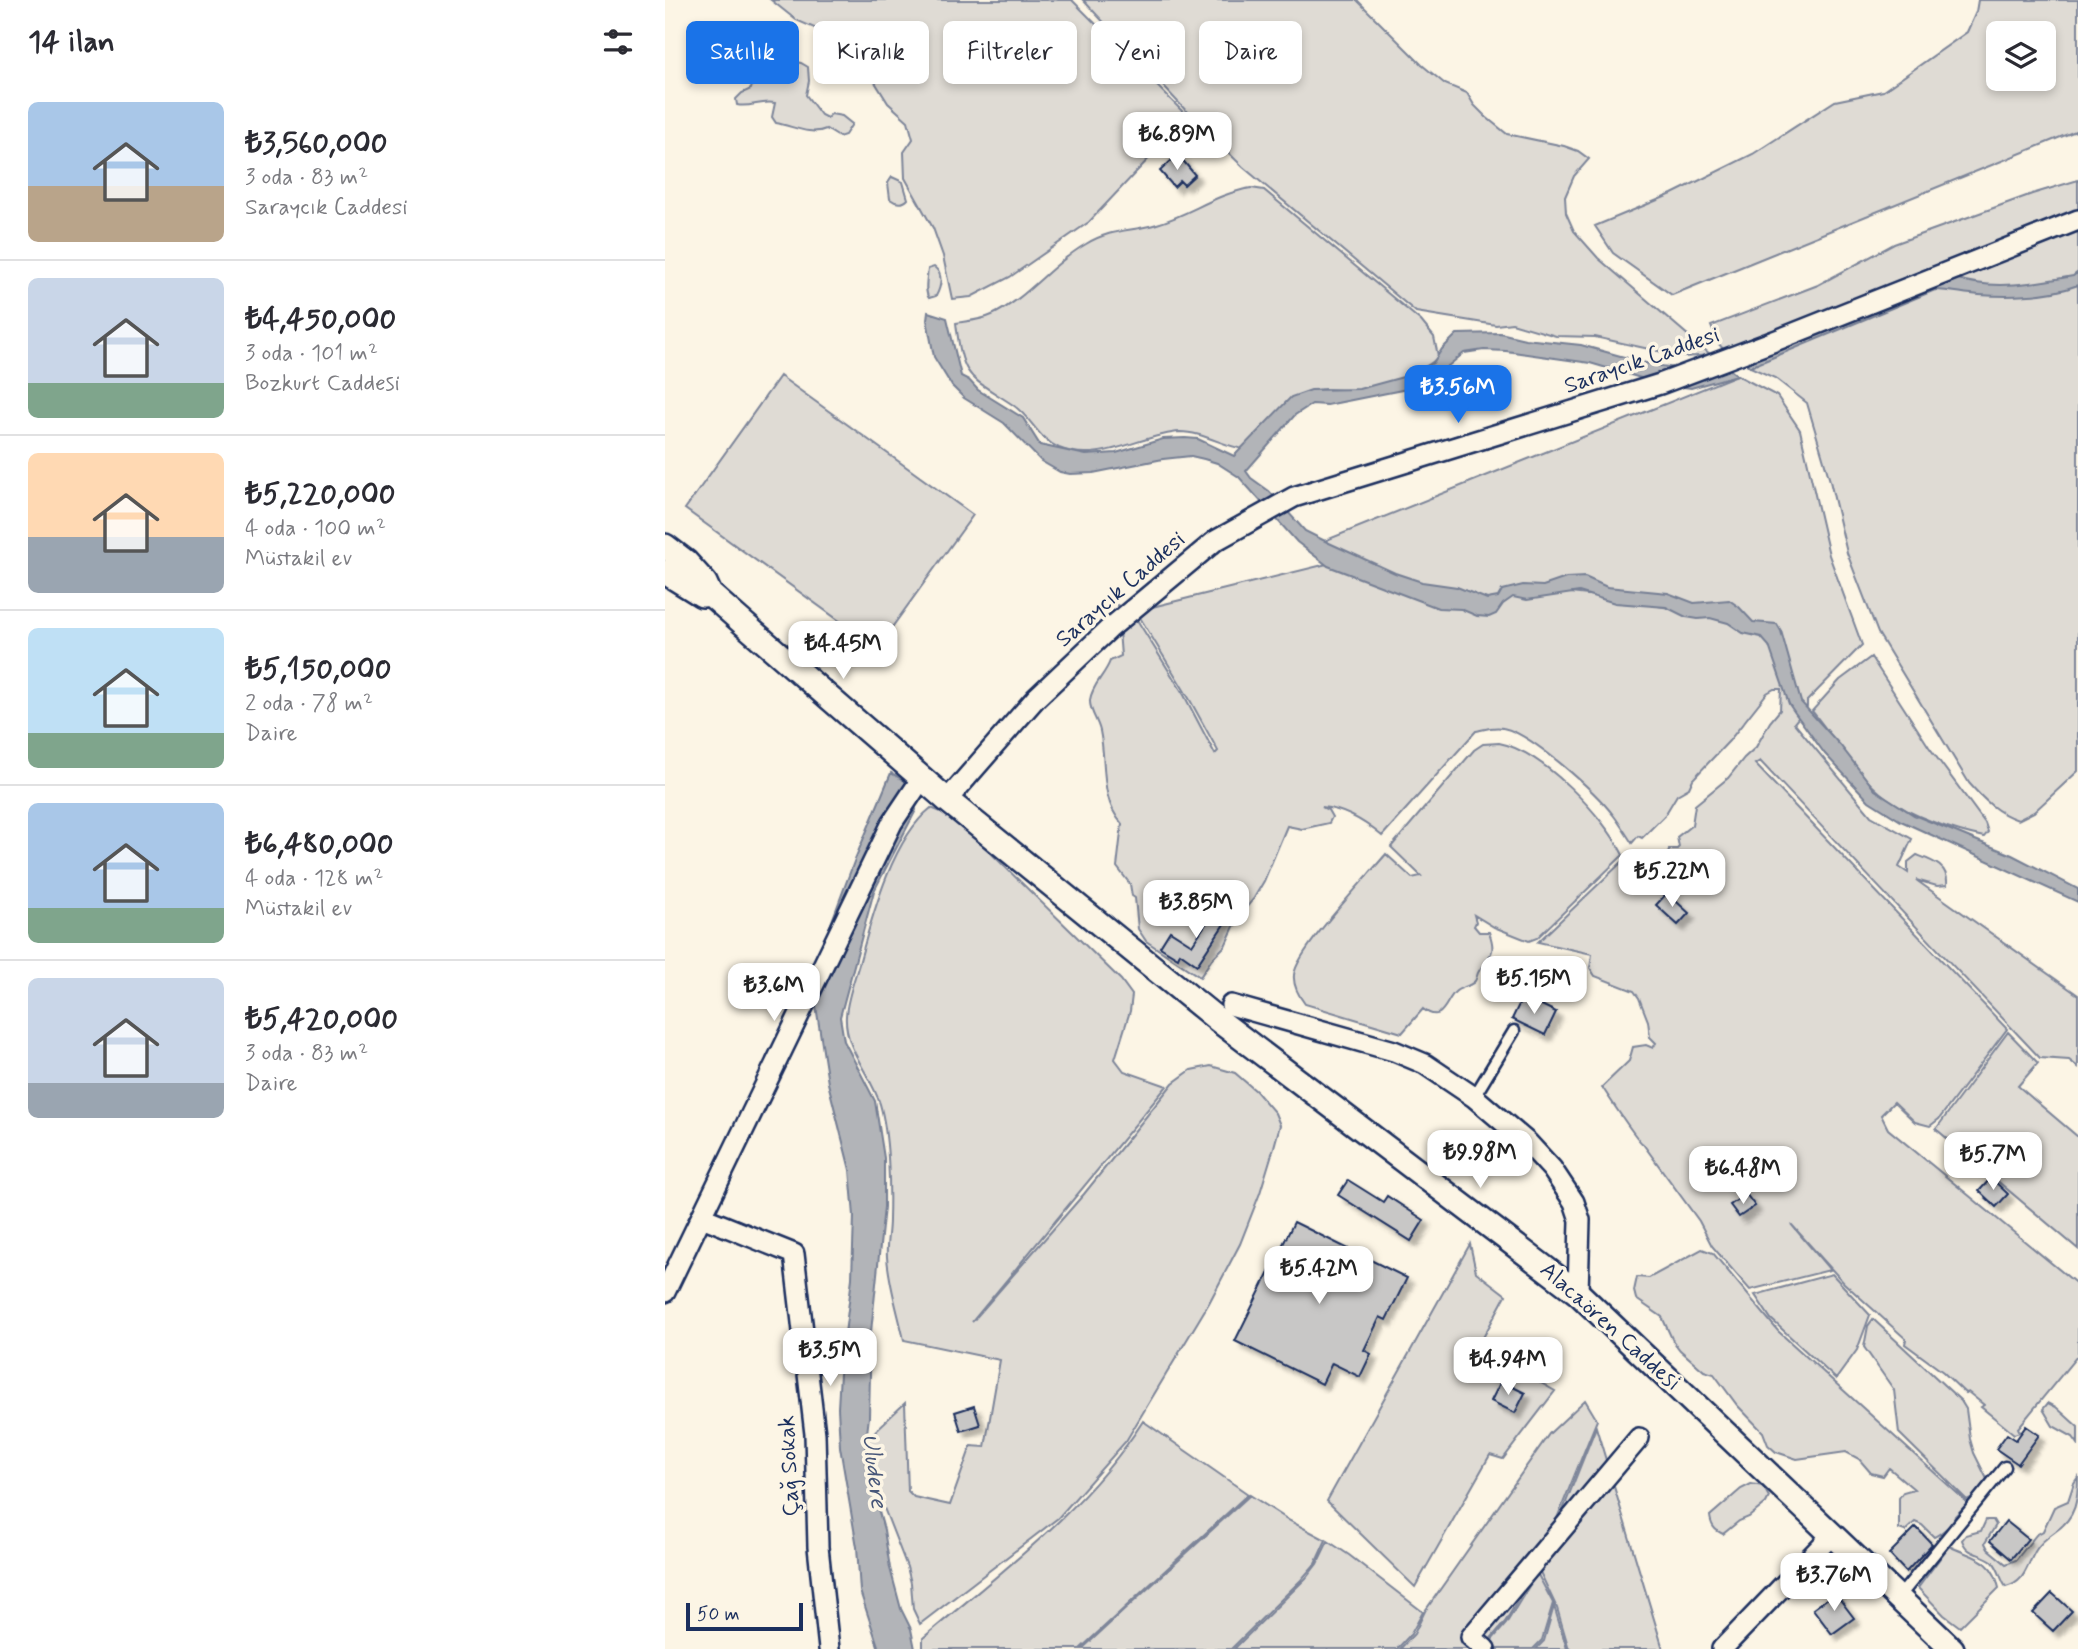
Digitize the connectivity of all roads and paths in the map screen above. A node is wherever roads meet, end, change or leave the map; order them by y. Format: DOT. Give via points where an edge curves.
graph roads {
  1 [pos="2078,220"];
  2 [pos="665,546"];
  3 [pos="665,572"];
  4 [pos="711,594"];
  5 [pos="922,778"];
  6 [pos="947,800"];
  7 [pos="1231,1006"];
  8 [pos="1514,1031"];
  9 [pos="1473,1097"];
  10 [pos="702,1217"];
  11 [pos="665,1292"];
  12 [pos="1579,1293"];
  13 [pos="1639,1438"];
  14 [pos="2005,1467"];
  15 [pos="1833,1534"];
  16 [pos="1898,1597"];
  17 [pos="829,1649"];
  18 [pos="1485,1649"];
  19 [pos="1722,1649"];
  20 [pos="1952,1649"];
  1 -- 6 [label="street, Saraycık Caddesi" via="1660,384 1294,497 1215,541 1109,629 1036,698"];
  2 -- 4 [label="street" via="686,562"];
  3 -- 4 [label="street" via="702,595"];
  4 -- 5 [label="street, Alacaören Caddesi"];
  5 -- 6 [label="street, Alacaören Caddesi"];
  5 -- 10 [label="street" via="892,823"];
  6 -- 12 [label="street, Alacaören Caddesi" via="1257,1052"];
  7 -- 9 [label="street" via="1394,1051 1425,1065"];
  8 -- 9 [label="lane"];
  9 -- 12 [label="street" via="1528,1143 1574,1202 1580,1220"];
  10 -- 11 [label="street"];
  10 -- 17 [label="street, Çağ Sokak" via="794,1254 815,1434 818,1547"];
  12 -- 15 [label="street, Alacaören Caddesi"];
  13 -- 18 [label="street" via="1471,1637"];
  14 -- 16 [label="lane"];
  15 -- 16 [label="street, Alacaören Caddesi"];
  15 -- 19 [label="street"];
  16 -- 20 [label="street, Alacaören Caddesi"];
}
